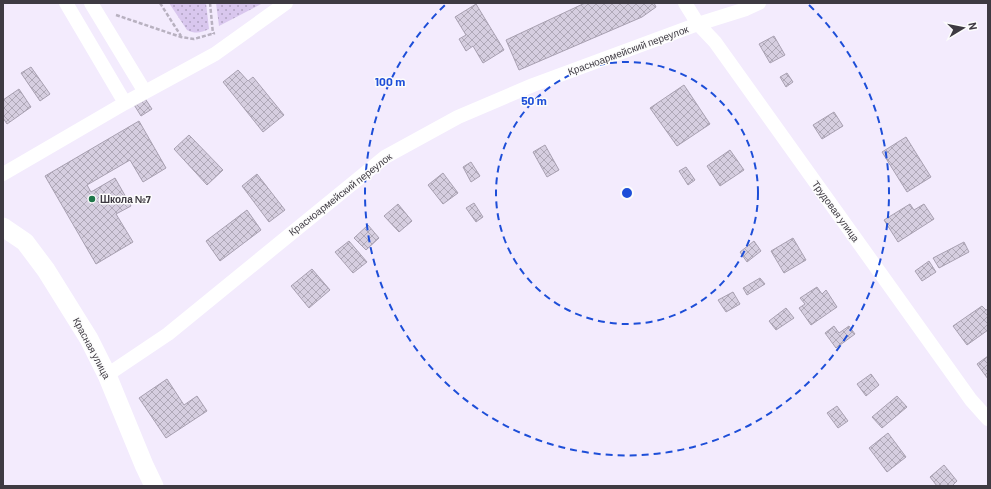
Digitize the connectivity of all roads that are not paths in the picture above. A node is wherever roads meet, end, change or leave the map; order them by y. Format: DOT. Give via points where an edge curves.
graph roads {
  1 [pos="66,3"];
  2 [pos="91,3"];
  3 [pos="685,3"];
  4 [pos="758,3"];
  5 [pos="283,4"];
  6 [pos="698,24"];
  7 [pos="146,92"];
  8 [pos="125,103"];
  9 [pos="3,174"];
  10 [pos="3,227"];
  11 [pos="107,374"];
  12 [pos="988,418"];
  13 [pos="154,486"];
  1 -- 8 [label="street"];
  2 -- 7 [label="street"];
  3 -- 6 [label="street, Трудовая улица"];
  4 -- 6 [label="street, Красноармейский переулок"];
  5 -- 7 [label="street" via="215,54"];
  6 -- 11 [label="street, Красноармейский переулок" via="533,85 458,117 385,156 168,334"];
  6 -- 12 [label="street, Трудовая улица" via="715,42 971,400"];
  7 -- 8 [label="street"];
  8 -- 9 [label="street"];
  10 -- 11 [label="main road, Красная улица" via="25,242 46,270 89,339"];
  11 -- 13 [label="main road, Красная улица"];
}
